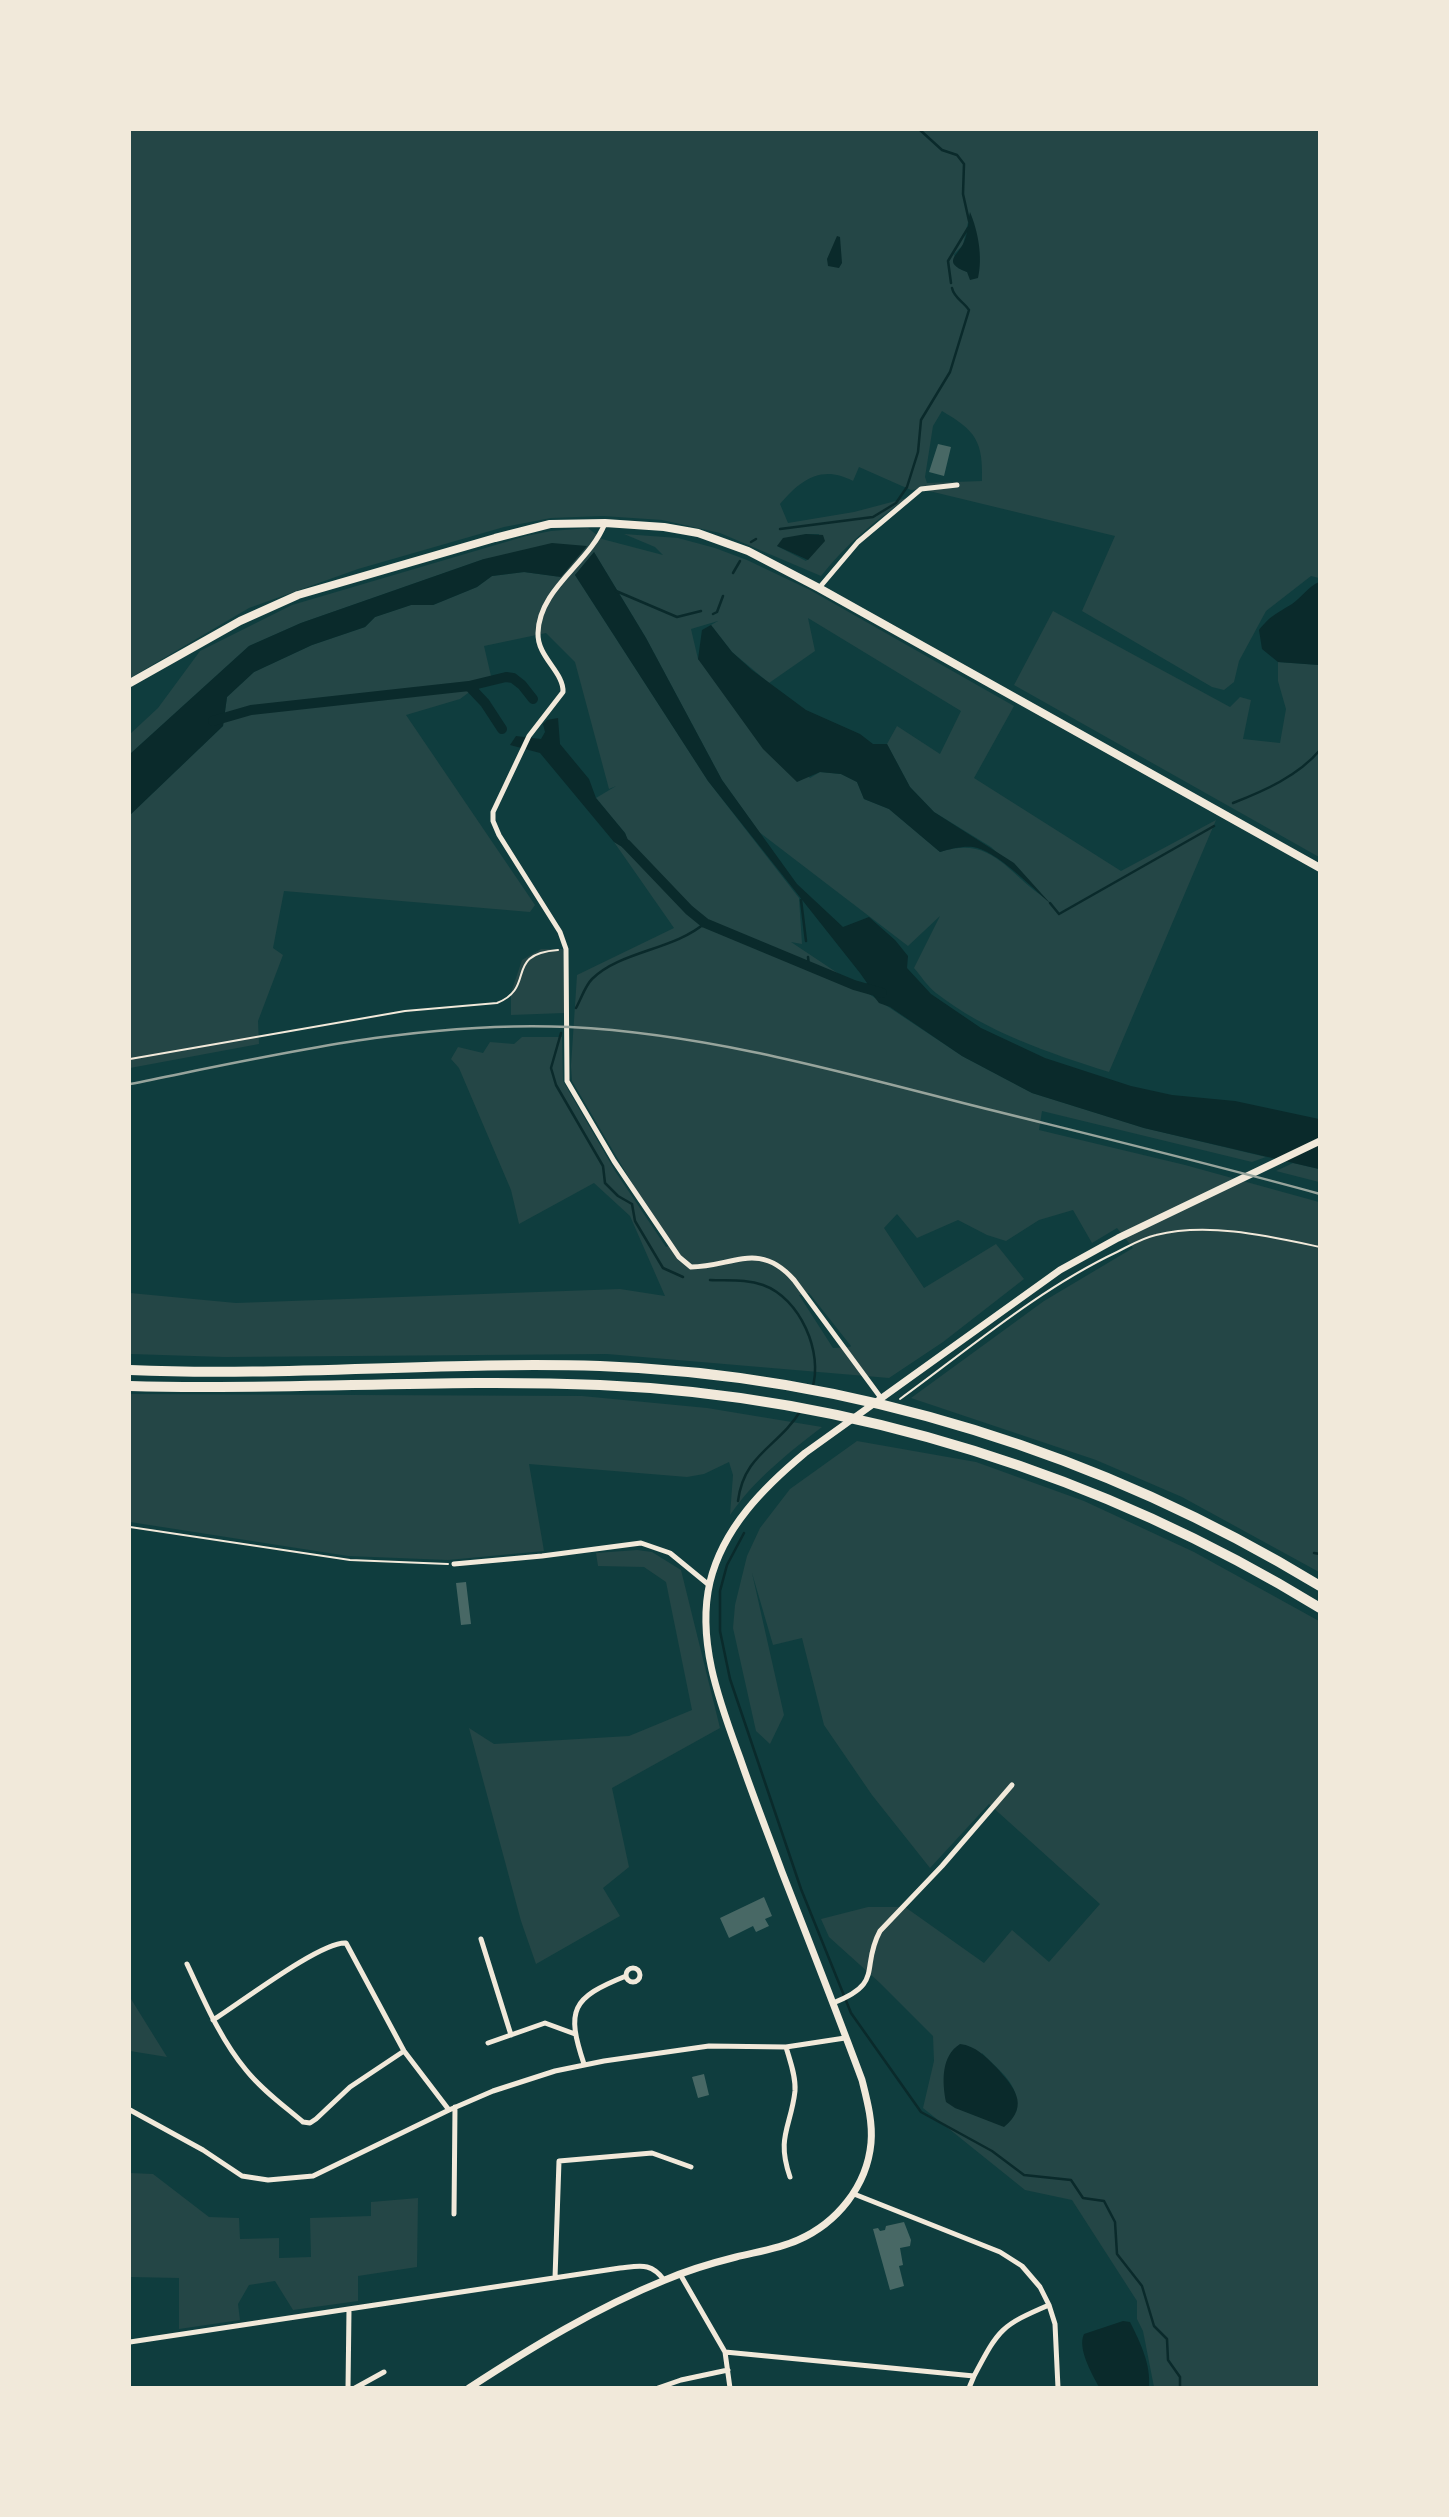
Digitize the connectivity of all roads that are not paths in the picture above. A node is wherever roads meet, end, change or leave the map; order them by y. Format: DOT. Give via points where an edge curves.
graph roads {
  1 [pos="957,485"];
  2 [pos="605,523"];
  3 [pos="819,588"];
  4 [pos="130,683"];
  5 [pos="1320,868"];
  6 [pos="1320,1141"];
  7 [pos="130,1370"];
  8 [pos="130,1386"];
  9 [pos="881,1398"];
  10 [pos="454,1564"];
  11 [pos="709,1585"];
  12 [pos="1320,1586"];
  13 [pos="1320,1608"];
  14 [pos="1012,1785"];
  15 [pos="481,1939"];
  16 [pos="187,1964"];
  17 [pos="626,1976"];
  18 [pos="836,2001"];
  19 [pos="214,2020"];
  20 [pos="575,2034"];
  21 [pos="511,2035"];
  22 [pos="845,2038"];
  23 [pos="488,2043"];
  24 [pos="786,2047"];
  25 [pos="404,2051"];
  26 [pos="584,2064"];
  27 [pos="452,2109"];
  28 [pos="130,2110"];
  29 [pos="691,2167"];
  30 [pos="790,2177"];
  31 [pos="854,2194"];
  32 [pos="454,2214"];
  33 [pos="680,2274"];
  34 [pos="555,2278"];
  35 [pos="664,2280"];
  36 [pos="1049,2305"];
  37 [pos="349,2310"];
  38 [pos="130,2342"];
  39 [pos="725,2352"];
  40 [pos="728,2370"];
  41 [pos="384,2372"];
  42 [pos="974,2376"];
  43 [pos="348,2388"];
  44 [pos="355,2388"];
  45 [pos="469,2388"];
  46 [pos="658,2388"];
  47 [pos="730,2388"];
  48 [pos="969,2388"];
  49 [pos="1058,2388"];
  1 -- 3 [label="street" via="921,489 858,542"];
  2 -- 3 [label="main road" via="664,527 711,537"];
  2 -- 4 [label="main road" via="560,523 522,530 298,595 254,614"];
  2 -- 9 [label="street" via="544,609 539,646 564,690 529,736 493,821 566,949 568,1081 673,1251 691,1267 753,1257 780,1268"];
  3 -- 5 [label="main road"];
  6 -- 9 [label="street" via="1060,1270"];
  7 -- 12 [label="highway" via="599,1366 731,1377 838,1395 943,1421 1147,1494"];
  8 -- 13 [label="highway" via="550,1384 729,1396 834,1414 938,1440 1041,1473 1139,1512"];
  9 -- 11 [label="street" via="806,1452 762,1493 727,1539"];
  10 -- 11 [label="street" via="641,1544 670,1553"];
  11 -- 18 [label="street" via="706,1627 710,1663 724,1714 758,1811"];
  14 -- 18 [label="street" via="880,1931 869,1978 852,1995"];
  15 -- 21 [label="street"];
  16 -- 19 [label="street"];
  17 -- 20 [label="street" via="582,2002 573,2020"];
  18 -- 22 [label="street"];
  19 -- 25 [label="street" via="250,2074 306,2122"];
  19 -- 25 [label="street" via="307,1958 343,1942"];
  20 -- 21 [label="street" via="545,2023"];
  20 -- 26 [label="street"];
  21 -- 23 [label="street"];
  22 -- 24 [label="street"];
  22 -- 31 [label="street" via="865,2094 872,2141"];
  24 -- 26 [label="street" via="709,2046"];
  24 -- 30 [label="street" via="795,2084 783,2141"];
  25 -- 27 [label="street"];
  26 -- 27 [label="street" via="526,2079"];
  27 -- 28 [label="street" via="313,2176 268,2180 237,2174"];
  27 -- 32 [label="street"];
  29 -- 34 [label="street" via="652,2153 559,2161"];
  31 -- 33 [label="street" via="833,2218 797,2240"];
  31 -- 36 [label="street" via="1011,2257 1032,2277"];
  33 -- 35 [label="street"];
  33 -- 39 [label="street"];
  34 -- 35 [label="street" via="641,2266 656,2269"];
  34 -- 37 [label="street"];
  35 -- 45 [label="street" via="560,2331"];
  36 -- 42 [label="street" via="1003,2328"];
  36 -- 49 [label="street" via="1055,2325"];
  37 -- 38 [label="street"];
  37 -- 43 [label="street"];
  39 -- 40 [label="street"];
  39 -- 42 [label="street"];
  40 -- 46 [label="street"];
  40 -- 47 [label="street"];
  41 -- 44 [label="street"];
  42 -- 48 [label="street"];
}
